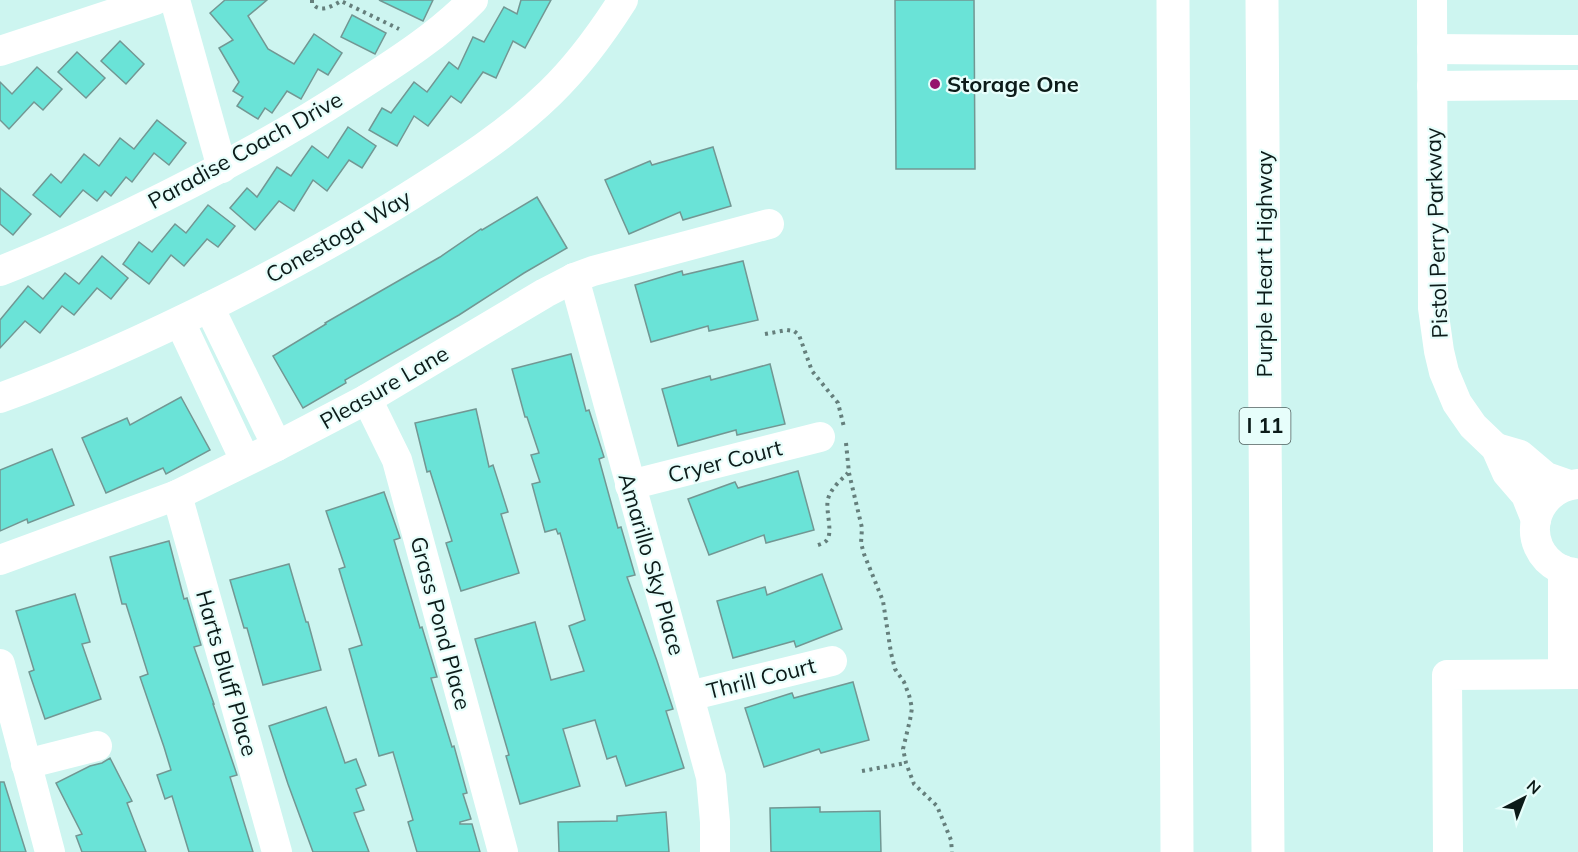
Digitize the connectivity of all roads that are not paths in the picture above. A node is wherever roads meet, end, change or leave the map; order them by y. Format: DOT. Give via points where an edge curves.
graph roads {
  1 [pos="155,0"];
  2 [pos="175,0"];
  3 [pos="473,0"];
  4 [pos="623,0"];
  5 [pos="1173,0"];
  6 [pos="1262,0"];
  7 [pos="1432,0"];
  8 [pos="1432,49"];
  9 [pos="1578,50"];
  10 [pos="0,51"];
  11 [pos="1578,85"];
  12 [pos="1432,86"];
  13 [pos="222,168"];
  14 [pos="770,224"];
  15 [pos="0,271"];
  16 [pos="574,278"];
  17 [pos="209,307"];
  18 [pos="180,321"];
  19 [pos="249,388"];
  20 [pos="0,398"];
  21 [pos="367,399"];
  22 [pos="219,402"];
  23 [pos="837,437"];
  24 [pos="277,446"];
  25 [pos="1496,448"];
  26 [pos="245,460"];
  27 [pos="630,484"];
  28 [pos="1574,484"];
  29 [pos="177,495"];
  30 [pos="1536,520"];
  31 [pos="0,560"];
  32 [pos="1570,572"];
  33 [pos="832,661"];
  34 [pos="0,664"];
  35 [pos="1570,674"];
  36 [pos="689,696"];
  37 [pos="97,746"];
  38 [pos="26,764"];
  39 [pos="50,852"];
  40 [pos="277,852"];
  41 [pos="503,852"];
  42 [pos="715,852"];
  43 [pos="1177,852"];
  44 [pos="1268,852"];
  45 [pos="1448,852"];
  1 -- 10 [label="street"];
  2 -- 13 [label="street"];
  3 -- 13 [label="street, Paradise Coach Drive" via="440,31 382,71"];
  4 -- 17 [label="street, Conestoga Way" via="598,39 550,92 480,151 341,238"];
  5 -- 43 [label="highway"];
  6 -- 44 [label="highway, Purple Heart Highway / I 11"];
  7 -- 8 [label="street, Pistol Perry Parkway"];
  8 -- 9 [label="street"];
  8 -- 12 [label="street, Pistol Perry Parkway"];
  11 -- 12 [label="street"];
  12 -- 25 [label="street, Pistol Perry Parkway" via="1433,308 1439,351 1457,403"];
  13 -- 15 [label="street, Paradise Coach Drive"];
  14 -- 16 [label="street, Pleasure Lane"];
  16 -- 21 [label="street, Pleasure Lane"];
  16 -- 27 [label="street, Amarillo Sky Place"];
  17 -- 18 [label="street, Conestoga Way"];
  17 -- 19 [label="street"];
  18 -- 20 [label="street, Conestoga Way"];
  18 -- 22 [label="street"];
  19 -- 22 [label="street"];
  19 -- 24 [label="street"];
  21 -- 24 [label="street, Pleasure Lane"];
  21 -- 41 [label="street, Grass Pond Place" via="397,460"];
  22 -- 26 [label="street"];
  23 -- 27 [label="street, Cryer Court"];
  24 -- 26 [label="street, Pleasure Lane"];
  25 -- 28 [label="street, Pistol Perry Parkway" via="1520,456 1546,477"];
  25 -- 30 [label="street, Pistol Perry Parkway" via="1507,473 1526,495"];
  26 -- 29 [label="street, Pleasure Lane"];
  27 -- 36 [label="street, Amarillo Sky Place"];
  28 -- 30 [label="street" via="1549,495"];
  29 -- 31 [label="street, Pleasure Lane"];
  29 -- 40 [label="street, Harts Bluff Place"];
  30 -- 32 [label="street, Pistol Perry Parkway" via="1535,536 1545,557"];
  32 -- 35 [label="street"];
  33 -- 36 [label="street, Thrill Court"];
  34 -- 38 [label="street"];
  35 -- 45 [label="street" via="1447,675"];
  36 -- 42 [label="street, Amarillo Sky Place" via="711,777"];
  37 -- 38 [label="street"];
  38 -- 39 [label="street"];
}
